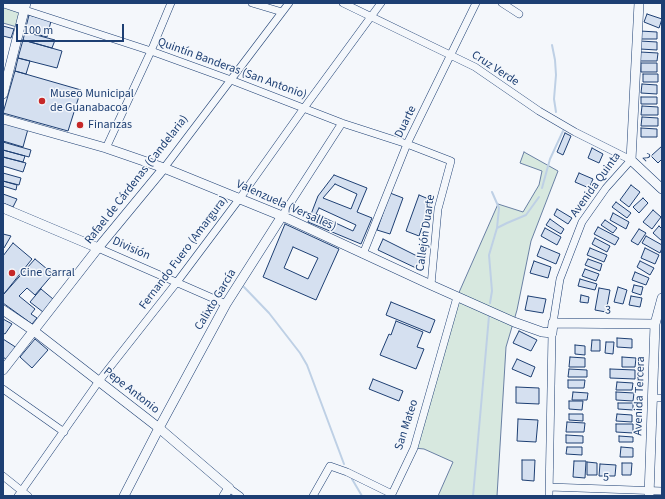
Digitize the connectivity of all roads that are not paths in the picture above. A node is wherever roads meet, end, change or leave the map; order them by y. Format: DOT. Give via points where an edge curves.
graph roads {
  1 [pos="4,3"];
  2 [pos="171,3"];
  3 [pos="252,3"];
  4 [pos="288,3"];
  5 [pos="343,3"];
  6 [pos="382,3"];
  7 [pos="476,3"];
  8 [pos="502,3"];
  9 [pos="639,3"];
  10 [pos="26,6"];
  11 [pos="282,12"];
  12 [pos="518,14"];
  13 [pos="372,17"];
  14 [pos="150,51"];
  15 [pos="451,55"];
  16 [pos="231,80"];
  17 [pos="3,94"];
  18 [pos="304,108"];
  19 [pos="3,119"];
  20 [pos="342,123"];
  21 [pos="407,144"];
  22 [pos="106,148"];
  23 [pos="631,160"];
  24 [pos="451,161"];
  25 [pos="164,168"];
  26 [pos="662,190"];
  27 [pos="240,198"];
  28 [pos="3,208"];
  29 [pos="282,216"];
  30 [pos="98,248"];
  31 [pos="363,254"];
  32 [pos="176,282"];
  33 [pos="431,285"];
  34 [pos="457,296"];
  35 [pos="662,298"];
  36 [pos="226,304"];
  37 [pos="3,310"];
  38 [pos="554,323"];
  39 [pos="659,324"];
  40 [pos="34,331"];
  41 [pos="552,333"];
  42 [pos="3,370"];
  43 [pos="99,382"];
  44 [pos="3,389"];
  45 [pos="652,398"];
  46 [pos="662,398"];
  47 [pos="159,428"];
  48 [pos="64,432"];
  49 [pos="3,476"];
  50 [pos="549,487"];
  51 [pos="662,491"];
  52 [pos="226,492"];
  53 [pos="649,493"];
  54 [pos="20,494"];
  55 [pos="28,496"];
  56 [pos="124,496"];
  57 [pos="240,496"];
  58 [pos="313,496"];
  59 [pos="549,496"];
  1 -- 10 [label="street, Quintín Banderas (San Antonio)"];
  2 -- 14 [label="street"];
  3 -- 11 [label="street"];
  4 -- 11 [label="street, Rafael de Cárdenas (Candelaria)"];
  5 -- 13 [label="street, Cruz Verde"];
  6 -- 13 [label="street, Fernando Fuero (Amargura)"];
  7 -- 15 [label="street, Duarte"];
  8 -- 12 [label="street"];
  9 -- 23 [label="street, Avenida Quinta"];
  10 -- 14 [label="street, Quintín Banderas (San Antonio)"];
  10 -- 17 [label="street"];
  11 -- 16 [label="street, Rafael de Cárdenas (Candelaria)"];
  13 -- 15 [label="street, Cruz Verde"];
  13 -- 18 [label="street, Fernando Fuero (Amargura)"];
  14 -- 16 [label="street, Quintín Banderas (San Antonio)"];
  14 -- 22 [label="street"];
  15 -- 21 [label="street, Duarte"];
  15 -- 23 [label="street, Cruz Verde" via="475,67 539,111 575,132"];
  16 -- 18 [label="street, Quintín Banderas (San Antonio)"];
  16 -- 25 [label="street, Rafael de Cárdenas (Candelaria)"];
  18 -- 20 [label="street, Quintín Banderas (San Antonio)"];
  18 -- 27 [label="street, Fernando Fuero (Amargura)"];
  19 -- 22 [label="street, Valenzuela (Versalles)"];
  20 -- 21 [label="street, Quintín Banderas (San Antonio)"];
  20 -- 29 [label="street, Calixto García"];
  21 -- 24 [label="street, Quintín Banderas (San Antonio)"];
  21 -- 31 [label="street, Duarte"];
  22 -- 25 [label="street, Valenzuela (Versalles)"];
  23 -- 26 [label="street, 2"];
  23 -- 38 [label="street, Avenida Quinta" via="606,188 582,222 560,279"];
  24 -- 33 [label="street, Callejón Duarte" via="438,209"];
  25 -- 27 [label="street, Valenzuela (Versalles)"];
  25 -- 30 [label="street, Rafael de Cárdenas (Candelaria)"];
  27 -- 29 [label="street, Valenzuela (Versalles)"];
  27 -- 32 [label="street, Fernando Fuero (Amargura)"];
  28 -- 30 [label="street, División"];
  29 -- 31 [label="street, Valenzuela (Versalles)"];
  29 -- 36 [label="street, Calixto García"];
  30 -- 32 [label="street, División"];
  30 -- 40 [label="street, Rafael de Cárdenas (Candelaria)"];
  31 -- 33 [label="street, Valenzuela (Versalles)"];
  32 -- 36 [label="street, División"];
  32 -- 43 [label="street, Fernando Fuero (Amargura)"];
  33 -- 34 [label="street, Valenzuela (Versalles)"];
  34 -- 41 [label="street, Valenzuela (Versalles)" via="521,324"];
  34 -- 58 [label="street, San Mateo" via="414,448 392,494 330,466"];
  35 -- 39 [label="street, Avenida Tercera"];
  36 -- 47 [label="street, Calixto García"];
  37 -- 40 [label="street, Pepe Antonio"];
  38 -- 39 [label="street, 3"];
  38 -- 41 [label="street, Avenida Quinta"];
  39 -- 45 [label="street, Avenida Tercera"];
  40 -- 42 [label="street, Rafael de Cárdenas (Candelaria)"];
  40 -- 43 [label="street, Pepe Antonio"];
  41 -- 50 [label="street, Avenida Quinta"];
  43 -- 47 [label="street, Pepe Antonio"];
  43 -- 48 [label="street, Fernando Fuero (Amargura)"];
  44 -- 48 [label="street"];
  45 -- 46 [label="street"];
  45 -- 53 [label="street, Avenida Tercera"];
  47 -- 52 [label="street, Pepe Antonio"];
  47 -- 56 [label="street, Calixto García"];
  48 -- 54 [label="street, Fernando Fuero (Amargura)"];
  49 -- 54 [label="street"];
  50 -- 53 [label="street, 5"];
  50 -- 59 [label="street, Avenida Quinta"];
  51 -- 53 [label="street, 5"];
  52 -- 57 [label="street, Pepe Antonio"];
  54 -- 55 [label="street"];
}
